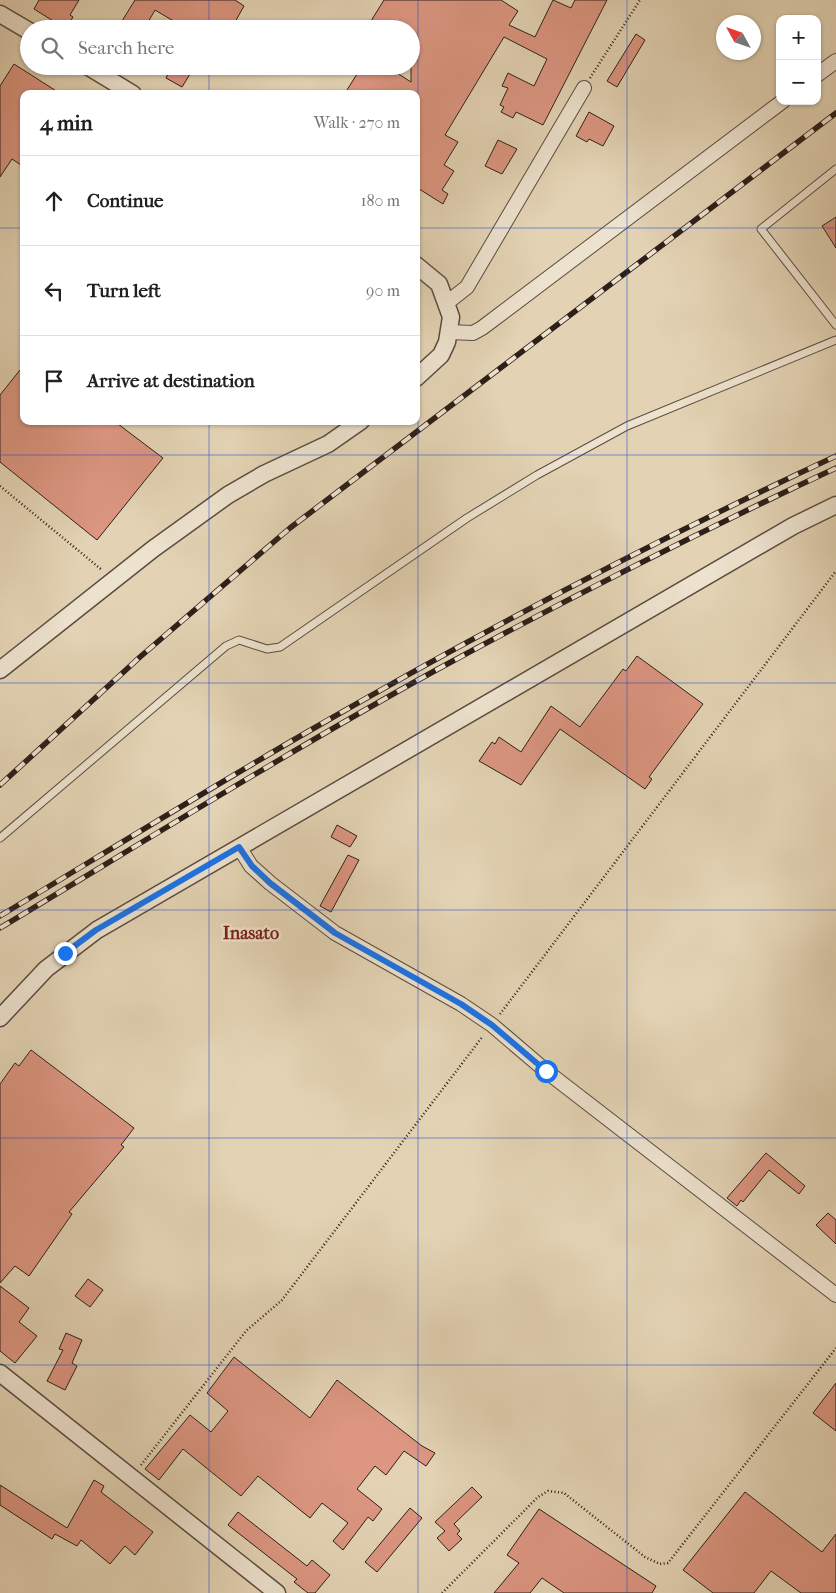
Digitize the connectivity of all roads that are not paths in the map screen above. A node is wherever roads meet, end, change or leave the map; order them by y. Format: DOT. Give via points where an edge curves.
graph roads {
  1 [pos="0,14"];
  2 [pos="20,26"];
  3 [pos="836,61"];
  4 [pos="821,72"];
  5 [pos="102,75"];
  6 [pos="584,88"];
  7 [pos="126,90"];
  8 [pos="777,105"];
  9 [pos="836,169"];
  10 [pos="420,268"];
  11 [pos="448,302"];
  12 [pos="836,325"];
  13 [pos="449,332"];
  14 [pos="836,340"];
  15 [pos="420,374"];
  16 [pos="355,425"];
  17 [pos="836,505"];
  18 [pos="0,670"];
  19 [pos="0,838"];
  20 [pos="239,847"];
  21 [pos="0,1018"];
  22 [pos="836,1295"];
  23 [pos="0,1373"];
  24 [pos="277,1593"];
  1 -- 2 [label="street"];
  3 -- 4 [label="street"];
  5 -- 7 [label="street"];
  6 -- 11 [label="street" via="467,287"];
  8 -- 13 [label="street" via="482,328 474,333"];
  9 -- 12 [label="lane" via="761,229"];
  10 -- 11 [label="street" via="440,284"];
  11 -- 13 [label="street"];
  13 -- 15 [label="street" via="441,355"];
  14 -- 19 [label="lane" via="627,426 537,475 467,518 280,647 267,649 238,640 226,646"];
  16 -- 18 [label="street" via="328,444 228,495 153,549"];
  17 -- 20 [label="street" via="793,526"];
  20 -- 21 [label="street" via="80,941 28,986"];
  20 -- 22 [label="street" via="252,866 270,883 335,933 492,1025 546,1071"];
  23 -- 24 [label="street"];
}
